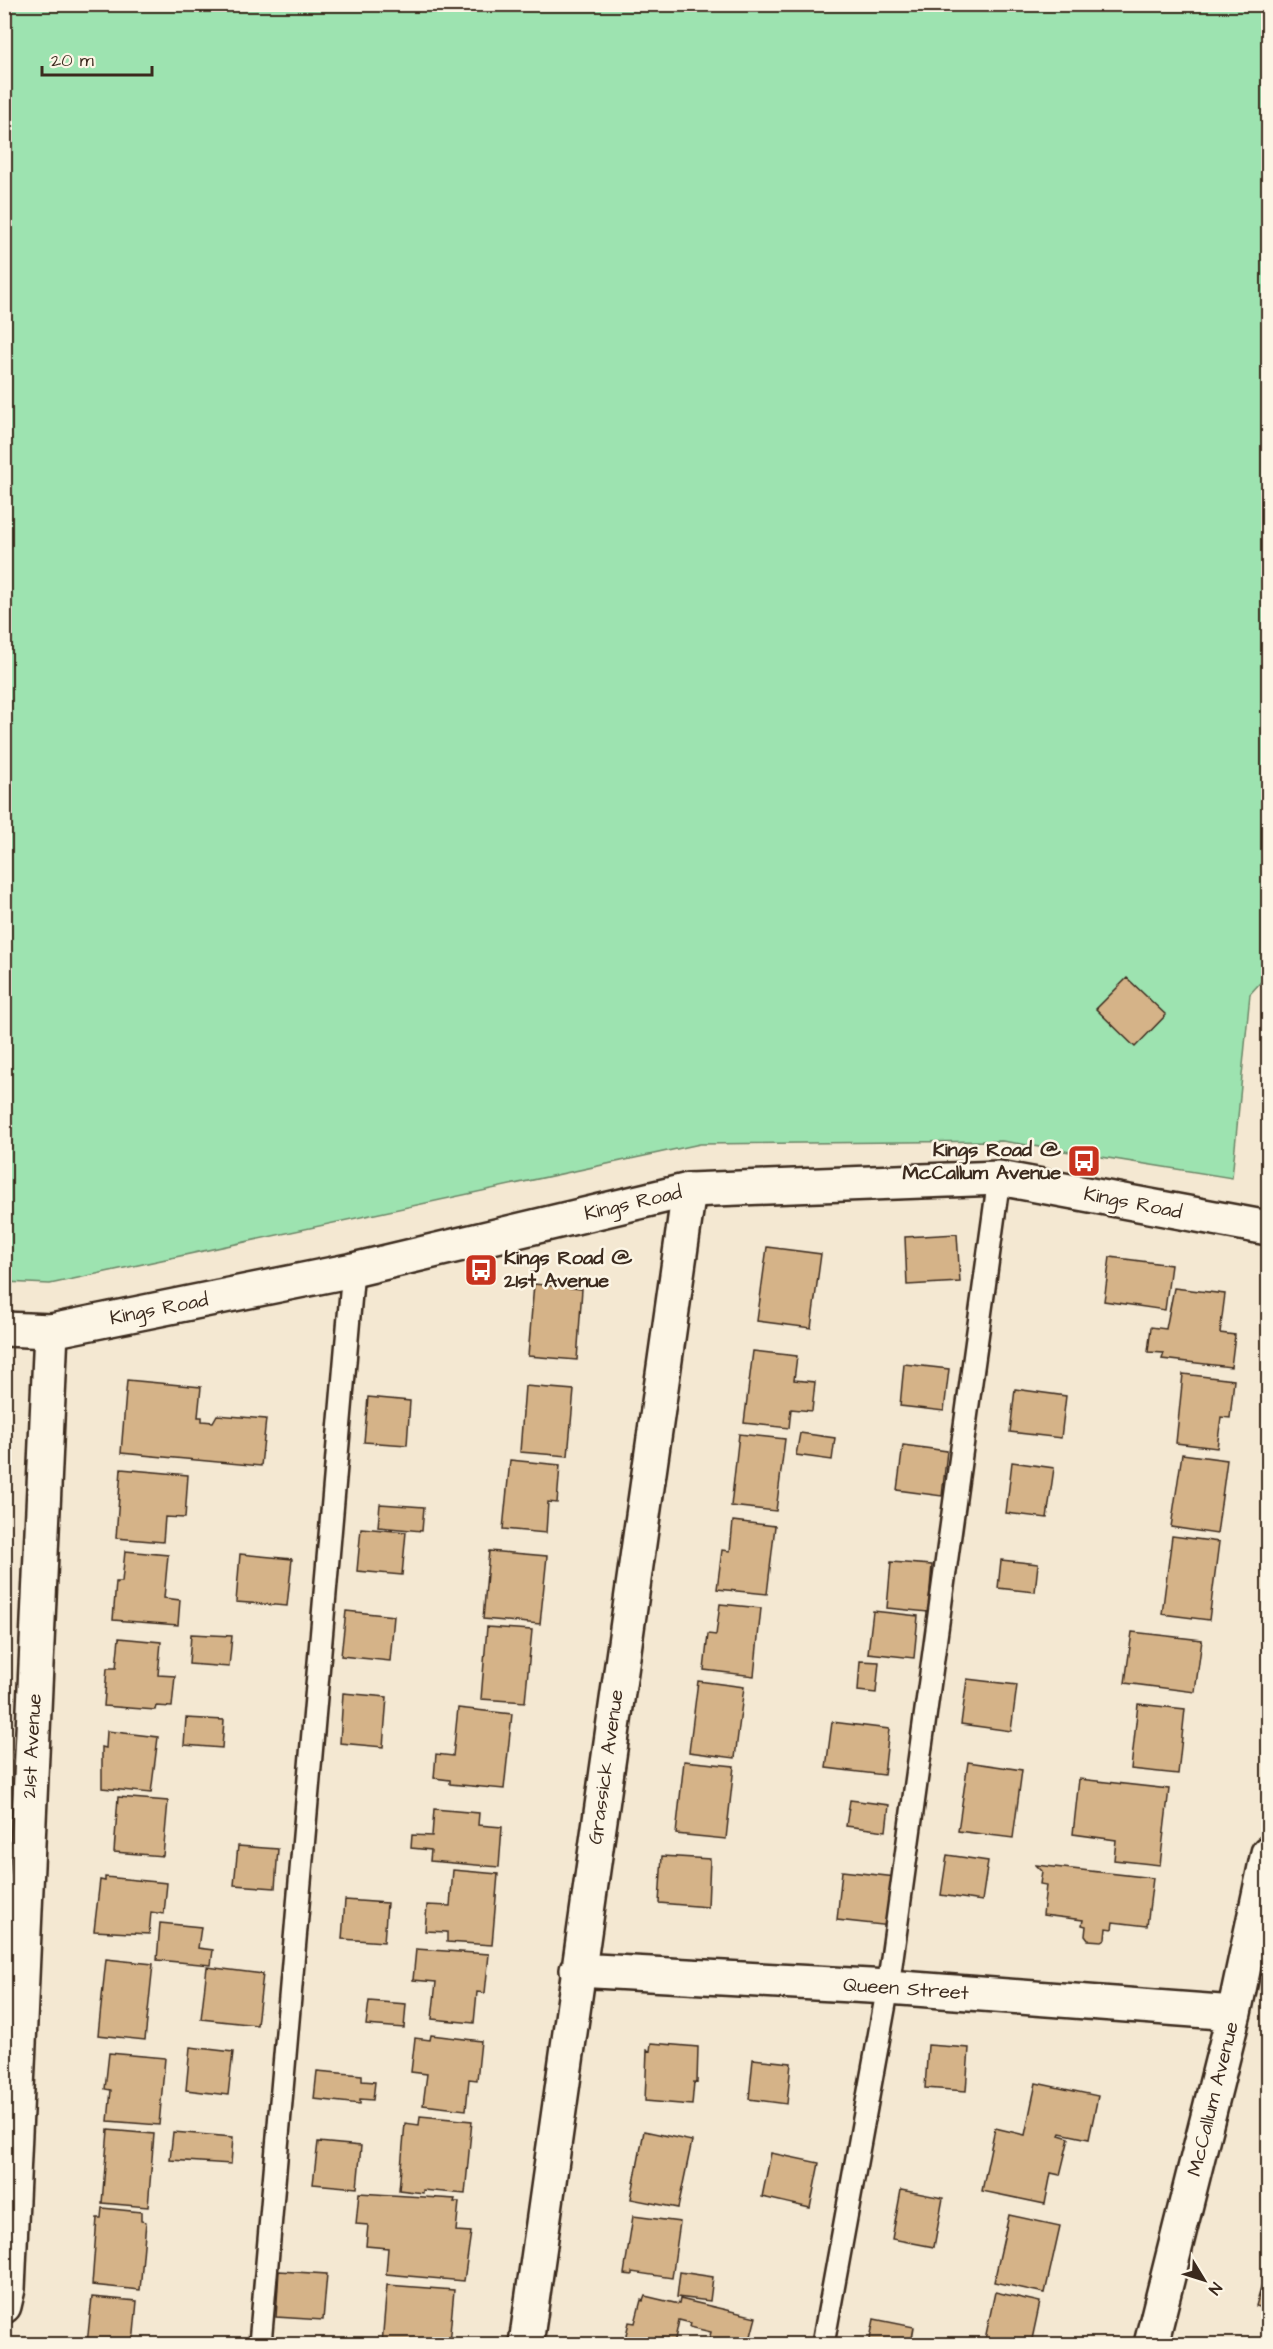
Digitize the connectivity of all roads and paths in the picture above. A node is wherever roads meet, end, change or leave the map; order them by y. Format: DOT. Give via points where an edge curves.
graph roads {
  1 [pos="999,1178"];
  2 [pos="689,1190"];
  3 [pos="1269,1228"];
  4 [pos="353,1270"];
  5 [pos="4,1329"];
  6 [pos="51,1330"];
  7 [pos="1269,1853"];
  8 [pos="578,1970"];
  9 [pos="888,1987"];
  10 [pos="1234,2013"];
  11 [pos="4,2306"];
  12 [pos="260,2344"];
  13 [pos="526,2344"];
  14 [pos="823,2344"];
  15 [pos="1151,2344"];
  1 -- 2 [label="street, Kings Road"];
  1 -- 3 [label="street, Kings Road"];
  1 -- 9 [label="lane"];
  2 -- 4 [label="street, Kings Road"];
  2 -- 8 [label="street, Grassick Avenue"];
  4 -- 6 [label="street, Kings Road"];
  4 -- 12 [label="lane"];
  5 -- 6 [label="street, Kings Road"];
  6 -- 11 [label="street, 21st Avenue" via="9,2265"];
  7 -- 10 [label="street, McCallum Avenue"];
  8 -- 9 [label="street, Queen Street"];
  8 -- 13 [label="street, Grassick Avenue"];
  9 -- 10 [label="street, Queen Street"];
  9 -- 14 [label="lane"];
  10 -- 15 [label="street, McCallum Avenue"];
}
